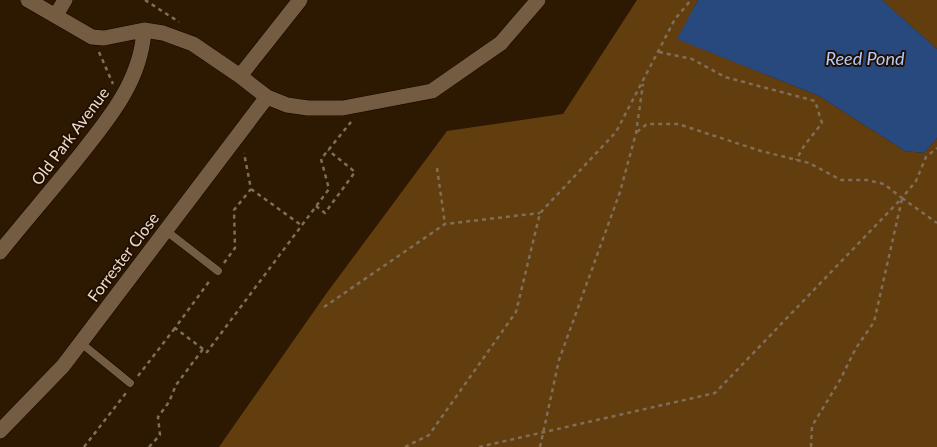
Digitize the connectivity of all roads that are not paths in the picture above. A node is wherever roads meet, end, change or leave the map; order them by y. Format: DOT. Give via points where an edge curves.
graph roads {
  1 [pos="28,0"];
  2 [pos="65,0"];
  3 [pos="300,0"];
  4 [pos="538,0"];
  5 [pos="56,15"];
  6 [pos="144,30"];
  7 [pos="240,76"];
  8 [pos="267,97"];
  9 [pos="165,230"];
  10 [pos="0,252"];
  11 [pos="218,271"];
  12 [pos="81,343"];
  13 [pos="130,383"];
  14 [pos="0,431"];
  1 -- 5 [label="street"];
  2 -- 5 [label="street"];
  3 -- 7 [label="street"];
  4 -- 8 [label="street" via="501,43 432,91 343,108 308,108"];
  5 -- 6 [label="street" via="92,37 104,38"];
  6 -- 7 [label="street" via="193,44"];
  6 -- 10 [label="street, Old Park Avenue" via="143,48 136,69 120,101 105,124"];
  7 -- 8 [label="street"];
  8 -- 9 [label="street, Forrester Close"];
  9 -- 11 [label="lane"];
  9 -- 12 [label="street, Forrester Close"];
  12 -- 13 [label="lane"];
  12 -- 14 [label="street, Forrester Close"];
}
